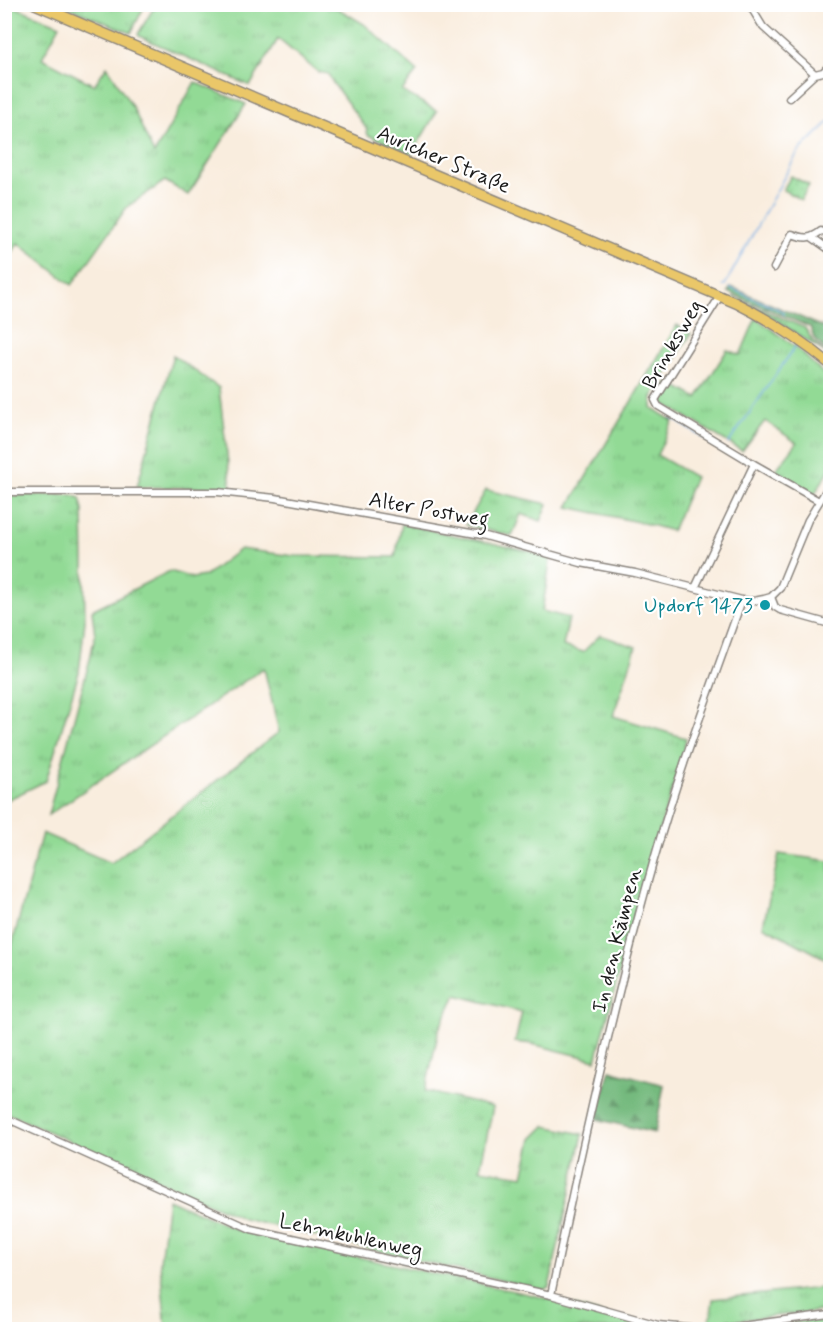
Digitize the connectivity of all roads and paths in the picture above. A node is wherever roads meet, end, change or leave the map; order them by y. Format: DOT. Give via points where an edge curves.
graph roads {
  1 [pos="35,4"];
  2 [pos="749,4"];
  3 [pos="831,64"];
  4 [pos="815,74"];
  5 [pos="789,98"];
  6 [pos="831,236"];
  7 [pos="813,238"];
  8 [pos="831,250"];
  9 [pos="774,268"];
  10 [pos="720,296"];
  11 [pos="831,364"];
  12 [pos="754,464"];
  13 [pos="831,484"];
  14 [pos="4,492"];
  15 [pos="819,501"];
  16 [pos="695,588"];
  17 [pos="771,597"];
  18 [pos="742,600"];
  19 [pos="831,624"];
  20 [pos="4,1117"];
  21 [pos="551,1296"];
  22 [pos="831,1314"];
  23 [pos="709,1329"];
  1 -- 10 [label="main road, Auricher Straße"];
  2 -- 4 [label="street" via="763,27"];
  3 -- 4 [label="street"];
  4 -- 5 [label="street"];
  6 -- 7 [label="street" via="821,231"];
  7 -- 8 [label="street"];
  7 -- 9 [label="street" via="792,234"];
  10 -- 11 [label="main road, Auricher Straße" via="774,323"];
  10 -- 12 [label="street, Brinksweg" via="654,400"];
  12 -- 15 [label="street, Brinksweg"];
  12 -- 16 [label="street"];
  13 -- 15 [label="street"];
  14 -- 16 [label="street, Alter Postweg" via="218,492 275,498 482,535"];
  15 -- 17 [label="street" via="784,581"];
  16 -- 18 [label="street, Alter Postweg"];
  17 -- 18 [label="street, Alter Postweg"];
  17 -- 19 [label="street" via="780,610"];
  18 -- 21 [label="street, In den Kämpen" via="653,861 596,1085"];
  20 -- 21 [label="street, Lehmkuhlenweg" via="251,1230"];
  21 -- 23 [label="street, Lehmkuhlenweg" via="658,1325"];
  22 -- 23 [label="street, Lehmkuhlenweg"];
}
